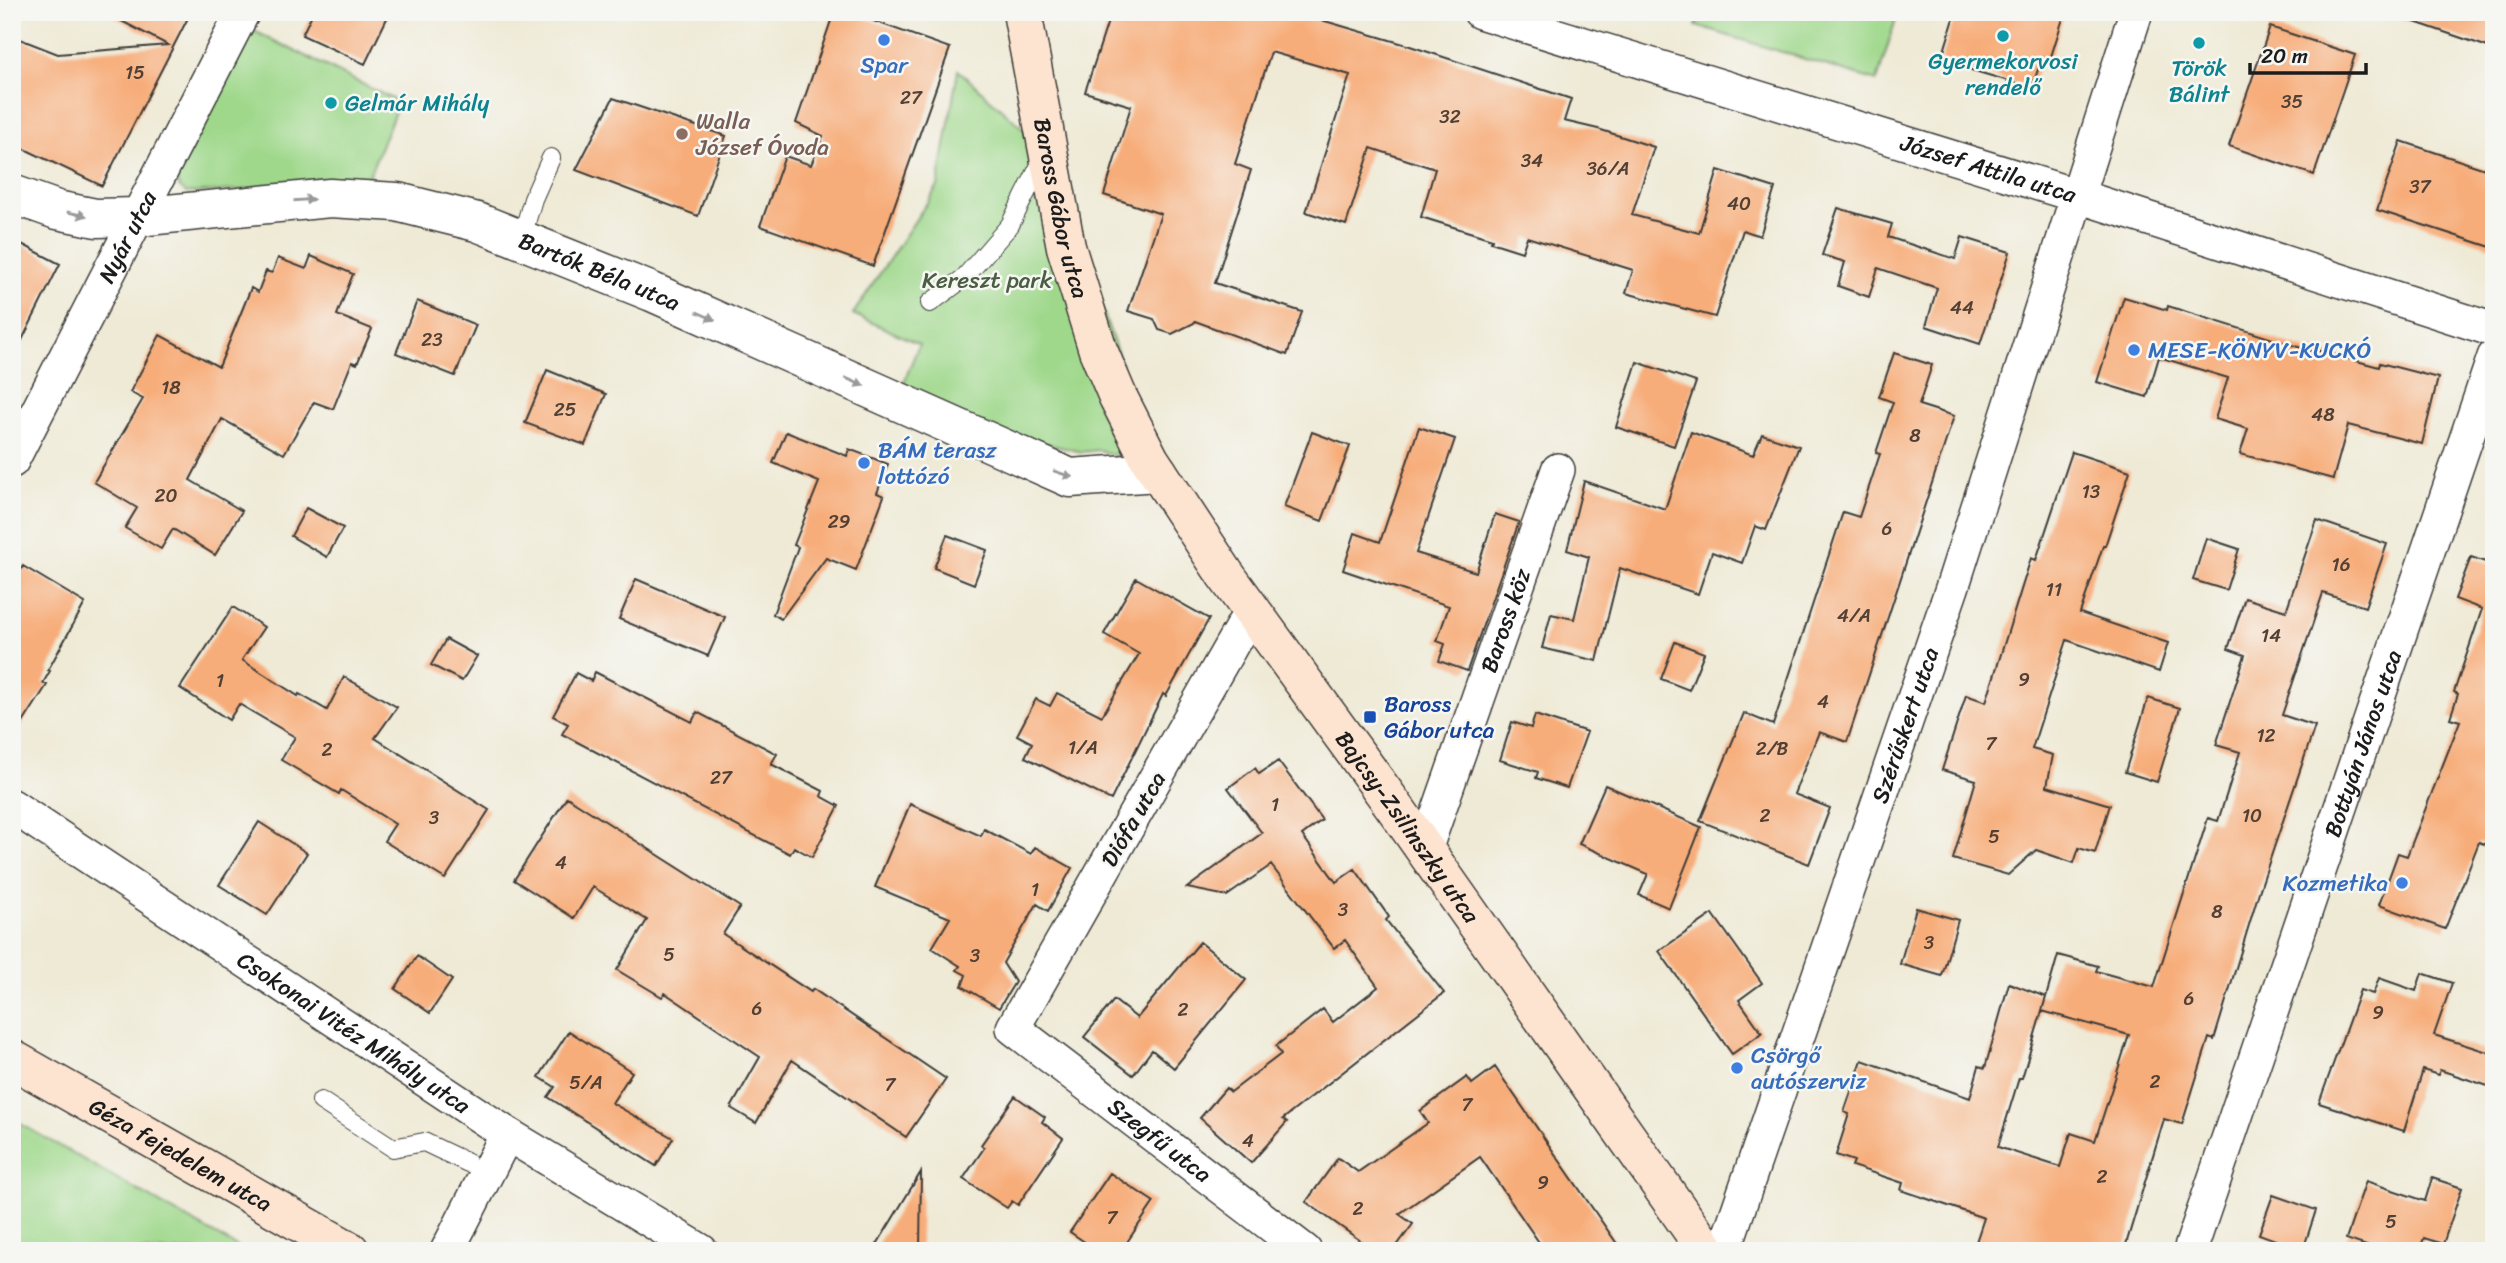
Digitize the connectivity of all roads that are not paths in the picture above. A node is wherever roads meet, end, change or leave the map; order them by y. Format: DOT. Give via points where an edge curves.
graph roads {
  1 [pos="243,12"];
  2 [pos="1023,12"];
  3 [pos="1480,12"];
  4 [pos="2136,12"];
  5 [pos="1048,151"];
  6 [pos="551,158"];
  7 [pos="12,194"];
  8 [pos="2078,196"];
  9 [pos="137,217"];
  10 [pos="521,240"];
  11 [pos="930,303"];
  12 [pos="2494,330"];
  13 [pos="2494,357"];
  14 [pos="1118,397"];
  15 [pos="12,461"];
  16 [pos="1558,470"];
  17 [pos="1158,472"];
  18 [pos="1252,609"];
  19 [pos="12,806"];
  20 [pos="1425,850"];
  21 [pos="1013,1028"];
  22 [pos="12,1059"];
  23 [pos="321,1101"];
  24 [pos="507,1133"];
  25 [pos="468,1163"];
  26 [pos="350,1251"];
  27 [pos="447,1251"];
  28 [pos="701,1251"];
  29 [pos="1305,1251"];
  30 [pos="1707,1251"];
  31 [pos="1724,1251"];
  32 [pos="2190,1251"];
  1 -- 9 [label="street, Nyár utca"];
  2 -- 5 [label="main road, Baross Gábor utca"];
  3 -- 8 [label="street, József Attila utca"];
  4 -- 8 [label="street, Szérűskert utca"];
  5 -- 11 [label="lane" via="1010,225 964,278"];
  5 -- 14 [label="main road, Baross Gábor utca" via="1066,247 1098,350"];
  6 -- 10 [label="lane"];
  7 -- 9 [label="street, Bartók Béla utca, one-way" via="96,218"];
  8 -- 12 [label="street, József Attila utca"];
  8 -- 31 [label="street, Szérűskert utca" via="1952,587"];
  9 -- 10 [label="street, Bartók Béla utca, one-way" via="330,198 397,202 477,222"];
  9 -- 15 [label="street, Nyár utca"];
  10 -- 17 [label="street, Bartók Béla utca, one-way" via="652,292 1070,478"];
  13 -- 32 [label="street, Bottyán János utca"];
  14 -- 17 [label="main road, Bajcsy-Zsilinszky utca"];
  16 -- 20 [label="street, Baross köz"];
  17 -- 18 [label="main road, Bajcsy-Zsilinszky utca"];
  18 -- 20 [label="main road, Bajcsy-Zsilinszky utca"];
  18 -- 21 [label="street, Diófa utca"];
  19 -- 24 [label="street, Csokonai Vitéz Mihály utca"];
  20 -- 30 [label="main road, Bajcsy-Zsilinszky utca"];
  21 -- 29 [label="street, Szegfű utca"];
  22 -- 26 [label="main road, Géza fejedelem utca"];
  23 -- 25 [label="lane" via="393,1148 424,1142"];
  24 -- 27 [label="street"];
  24 -- 28 [label="street, Csokonai Vitéz Mihály utca"];
}
